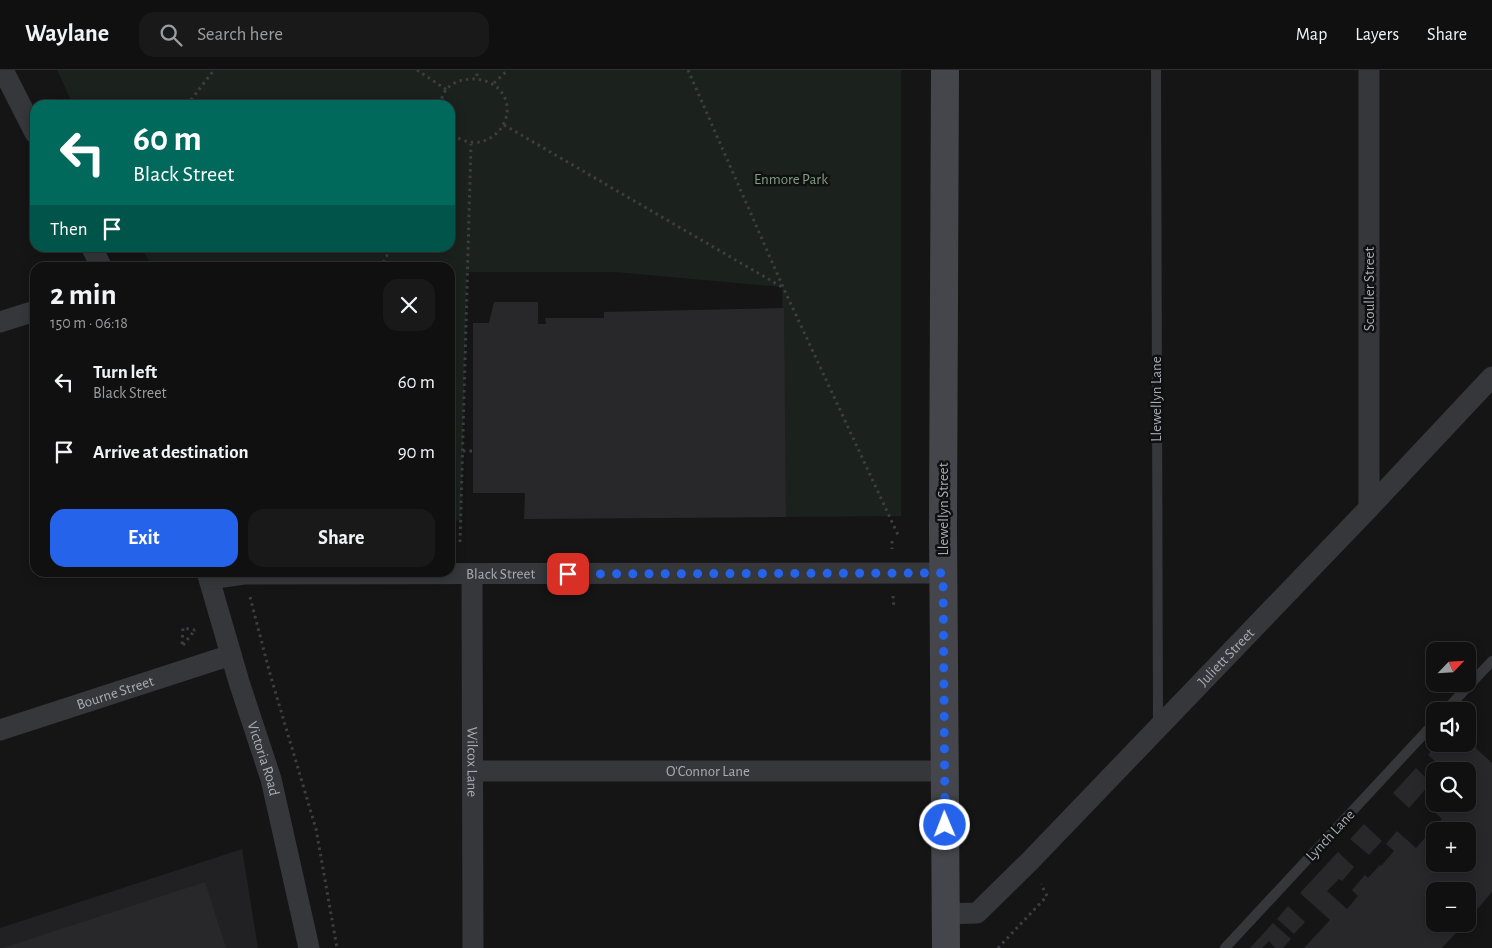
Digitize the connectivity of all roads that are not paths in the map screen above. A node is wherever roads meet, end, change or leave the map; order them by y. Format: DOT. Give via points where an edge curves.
graph roads {
  1 [pos="3,70"];
  2 [pos="945,70"];
  3 [pos="1156,70"];
  4 [pos="1369,70"];
  5 [pos="30,123"];
  6 [pos="30,313"];
  7 [pos="0,322"];
  8 [pos="1492,377"];
  9 [pos="1369,508"];
  10 [pos="943,573"];
  11 [pos="455,574"];
  12 [pos="472,574"];
  13 [pos="208,577"];
  14 [pos="231,655"];
  15 [pos="1492,661"];
  16 [pos="1454,702"];
  17 [pos="1158,728"];
  18 [pos="0,730"];
  19 [pos="1426,732"];
  20 [pos="473,771"];
  21 [pos="944,772"];
  22 [pos="945,914"];
  23 [pos="309,948"];
  24 [pos="474,948"];
  25 [pos="946,948"];
  26 [pos="1224,948"];
  1 -- 5 [label="street"];
  2 -- 10 [label="street, Llewellyn Street"];
  3 -- 17 [label="lane, Llewellyn Lane"];
  4 -- 9 [label="street, Scouller Street"];
  6 -- 7 [label="street"];
  8 -- 9 [label="street, Juliett Street"];
  9 -- 17 [label="street, Juliett Street"];
  10 -- 12 [label="street, Black Street"];
  10 -- 21 [label="street, Llewellyn Street"];
  11 -- 12 [label="street, Black Street"];
  12 -- 20 [label="street, Wilcox Lane"];
  13 -- 14 [label="street, Victoria Road"];
  14 -- 18 [label="street, Bourne Street"];
  14 -- 23 [label="street, Victoria Road" via="271,779"];
  15 -- 16 [label="lane"];
  17 -- 22 [label="street, Juliett Street" via="976,913"];
  19 -- 26 [label="lane, Lynch Lane"];
  20 -- 21 [label="street, O'Connor Lane"];
  20 -- 24 [label="street, Wilcox Lane"];
  21 -- 22 [label="street, Llewellyn Street"];
  22 -- 25 [label="street, Llewellyn Street"];
}
